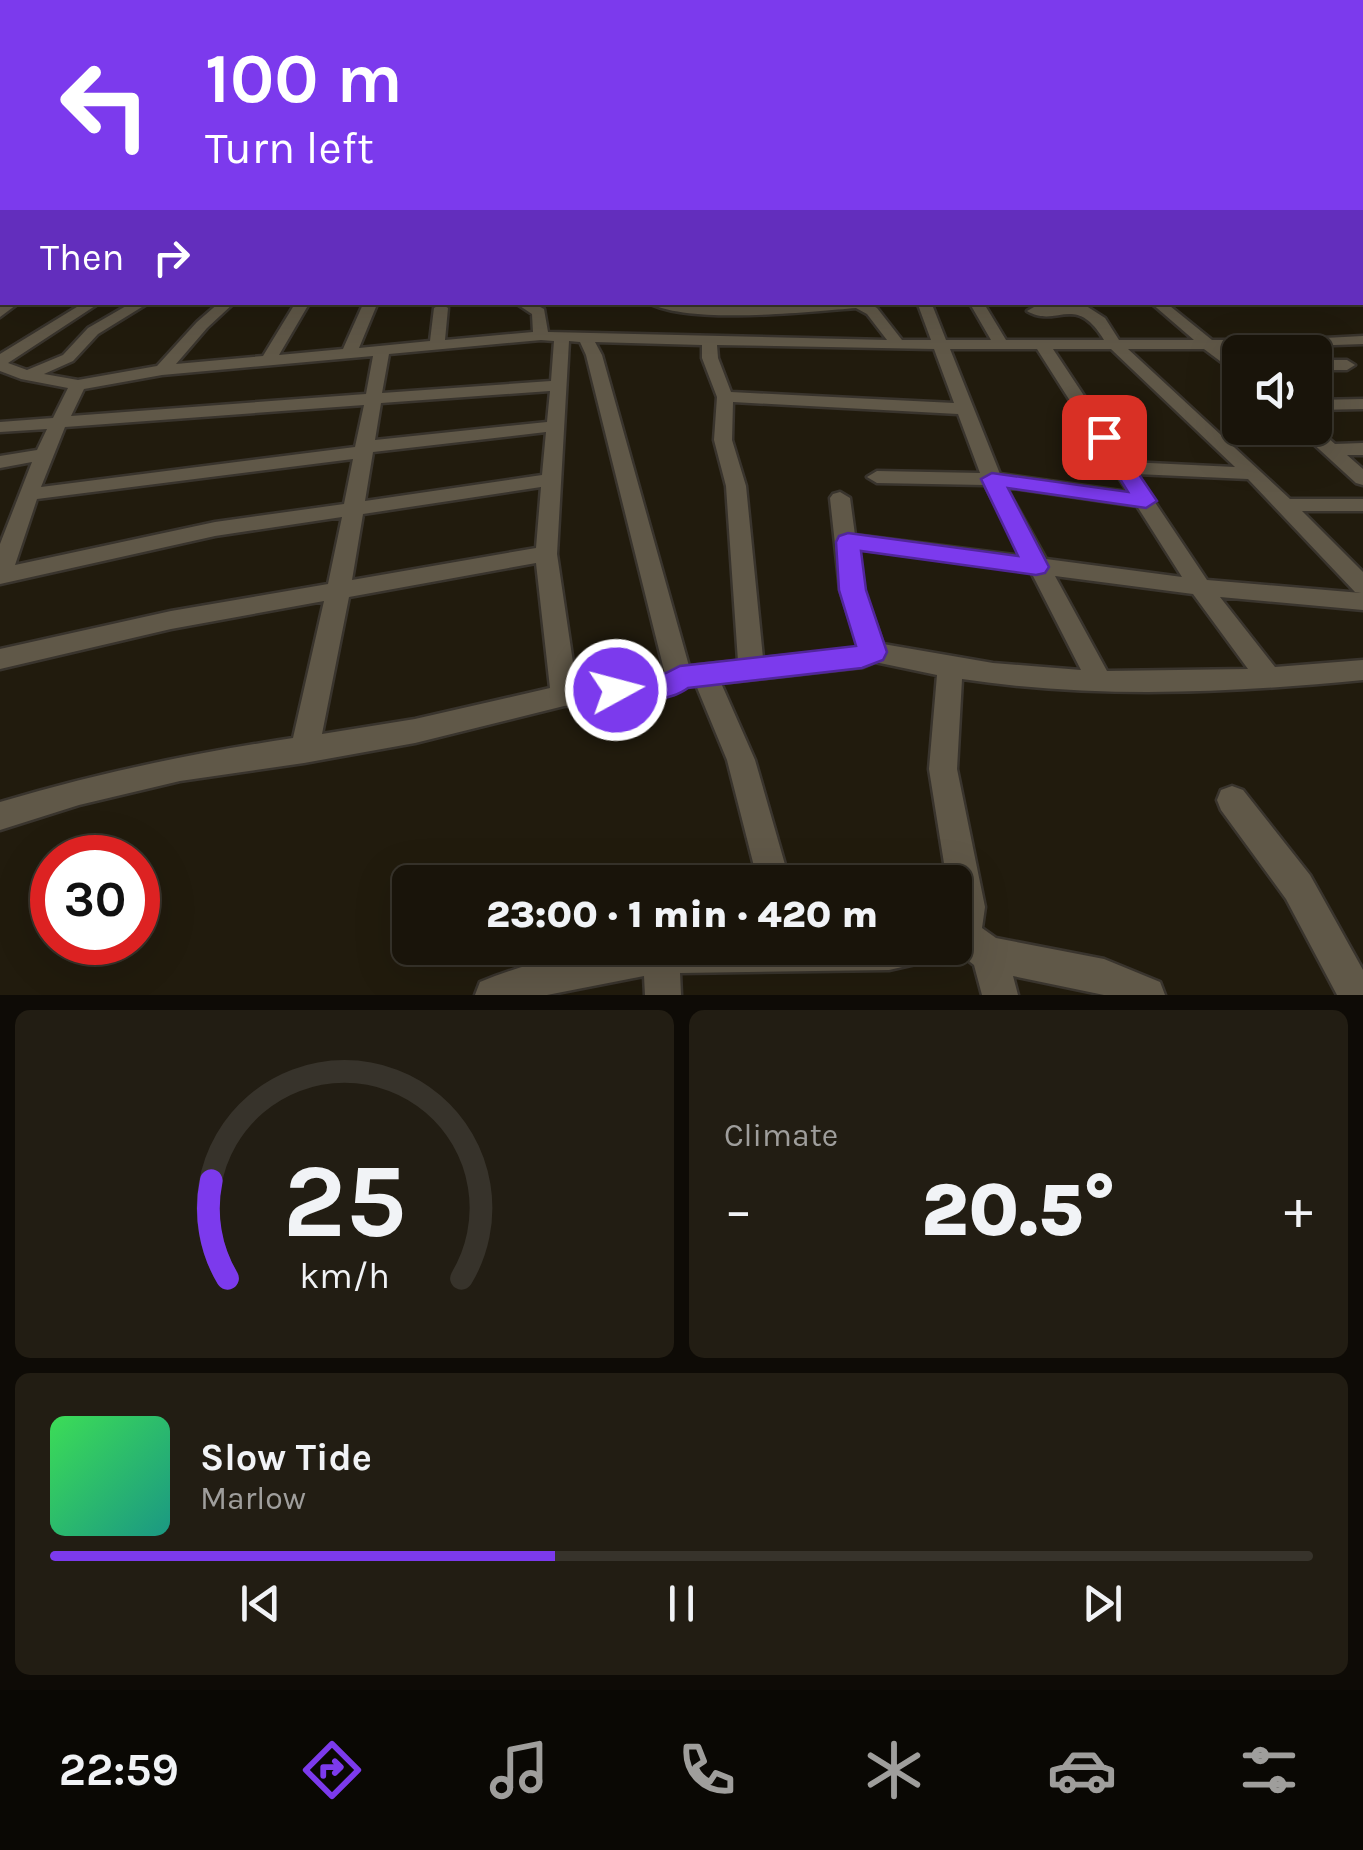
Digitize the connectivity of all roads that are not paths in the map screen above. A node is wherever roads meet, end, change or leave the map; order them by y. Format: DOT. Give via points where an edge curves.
graph roads {
  1 [pos="90,305"];
  2 [pos="138,305"];
  3 [pos="226,305"];
  4 [pos="301,305"];
  5 [pos="370,305"];
  6 [pos="526,305"];
  7 [pos="670,305"];
  8 [pos="845,305"];
  9 [pos="860,305"];
  10 [pos="925,305"];
  11 [pos="978,305"];
  12 [pos="1160,305"];
  13 [pos="1077,306"];
  14 [pos="441,308"];
  15 [pos="1034,311"];
  16 [pos="77,314"];
  17 [pos="115,316"];
  18 [pos="551,336"];
  19 [pos="586,336"];
  20 [pos="709,340"];
  21 [pos="1363,340"];
  22 [pos="897,343"];
  23 [pos="938,343"];
  24 [pos="1000,343"];
  25 [pos="1041,343"];
  26 [pos="1208,344"];
  27 [pos="1115,345"];
  28 [pos="437,346"];
  29 [pos="382,350"];
  30 [pos="350,353"];
  31 [pos="1222,355"];
  32 [pos="269,359"];
  33 [pos="0,363"];
  34 [pos="1332,365"];
  35 [pos="1348,365"];
  36 [pos="162,370"];
  37 [pos="27,376"];
  38 [pos="78,385"];
  39 [pos="559,386"];
  40 [pos="725,397"];
  41 [pos="374,400"];
  42 [pos="1363,404"];
  43 [pos="1332,405"];
  44 [pos="964,409"];
  45 [pos="57,423"];
  46 [pos="556,426"];
  47 [pos="0,427"];
  48 [pos="1325,445"];
  49 [pos="364,449"];
  50 [pos="1363,449"];
  51 [pos="1331,450"];
  52 [pos="46,454"];
  53 [pos="0,462"];
  54 [pos="1125,468"];
  55 [pos="1253,474"];
  56 [pos="876,477"];
  57 [pos="992,479"];
  58 [pos="1363,479"];
  59 [pos="551,480"];
  60 [pos="840,498"];
  61 [pos="27,501"];
  62 [pos="1146,501"];
  63 [pos="1363,504"];
  64 [pos="1282,505"];
  65 [pos="354,509"];
  66 [pos="0,512"];
  67 [pos="848,542"];
  68 [pos="546,554"];
  69 [pos="1036,567"];
  70 [pos="0,576"];
  71 [pos="1363,586"];
  72 [pos="1200,587"];
  73 [pos="340,588"];
  74 [pos="1363,602"];
  75 [pos="872,652"];
  76 [pos="0,659"];
  77 [pos="751,669"];
  78 [pos="1363,670"];
  79 [pos="950,671"];
  80 [pos="693,677"];
  81 [pos="1098,680"];
  82 [pos="1270,680"];
  83 [pos="564,695"];
  84 [pos="304,751"];
  85 [pos="1232,800"];
  86 [pos="0,816"];
  87 [pos="769,865"];
  88 [pos="960,865"];
  89 [pos="972,944"];
  90 [pos="972,948"];
  91 [pos="589,965"];
  92 [pos="662,965"];
  93 [pos="539,986"];
  94 [pos="494,995"];
  95 [pos="664,995"];
  96 [pos="1000,995"];
  97 [pos="1147,995"];
  98 [pos="1357,995"];
  1 -- 16 [label="street"];
  2 -- 17 [label="street"];
  3 -- 36 [label="street"];
  4 -- 32 [label="street"];
  5 -- 30 [label="street"];
  6 -- 18 [label="street" via="539,312"];
  7 -- 8 [label="street" via="768,311"];
  9 -- 22 [label="street"];
  10 -- 23 [label="street"];
  11 -- 24 [label="street"];
  12 -- 26 [label="street"];
  13 -- 15 [label="street"];
  13 -- 27 [label="street" via="1100,321"];
  14 -- 28 [label="street"];
  16 -- 17 [label="street"];
  16 -- 33 [label="street"];
  17 -- 37 [label="street" via="68,358"];
  18 -- 19 [label="street"];
  18 -- 28 [label="street"];
  18 -- 39 [label="street"];
  19 -- 20 [label="street"];
  19 -- 80 [label="street"];
  20 -- 22 [label="street"];
  20 -- 40 [label="street"];
  21 -- 26 [label="street"];
  22 -- 23 [label="street"];
  23 -- 24 [label="street"];
  23 -- 44 [label="street"];
  24 -- 25 [label="street"];
  25 -- 27 [label="street"];
  25 -- 54 [label="street"];
  26 -- 27 [label="street"];
  26 -- 31 [label="street"];
  27 -- 55 [label="street"];
  28 -- 29 [label="street"];
  29 -- 30 [label="street"];
  29 -- 41 [label="street"];
  30 -- 32 [label="street"];
  32 -- 36 [label="street"];
  33 -- 37 [label="street"];
  34 -- 35 [label="street"];
  36 -- 38 [label="street"];
  37 -- 38 [label="street"];
  38 -- 45 [label="street"];
  39 -- 41 [label="street"];
  39 -- 46 [label="street"];
  40 -- 44 [label="street"];
  40 -- 77 [label="street" via="723,440 736,486"];
  41 -- 45 [label="street"];
  41 -- 49 [label="street"];
  42 -- 43 [label="street"];
  44 -- 57 [label="street"];
  45 -- 47 [label="street"];
  45 -- 52 [label="street"];
  46 -- 49 [label="street"];
  46 -- 59 [label="street"];
  48 -- 51 [label="street"];
  49 -- 61 [label="street"];
  49 -- 65 [label="street"];
  50 -- 51 [label="street"];
  51 -- 58 [label="street"];
  52 -- 53 [label="street"];
  52 -- 61 [label="street"];
  54 -- 55 [label="street"];
  54 -- 62 [label="street"];
  55 -- 64 [label="street"];
  56 -- 57 [label="street"];
  57 -- 62 [label="street"];
  57 -- 69 [label="street"];
  59 -- 65 [label="street"];
  59 -- 68 [label="street"];
  60 -- 67 [label="street"];
  61 -- 66 [label="street"];
  61 -- 70 [label="street"];
  62 -- 72 [label="street"];
  63 -- 64 [label="street"];
  64 -- 71 [label="street"];
  65 -- 70 [label="street" via="215,529"];
  65 -- 73 [label="street"];
  67 -- 69 [label="street"];
  67 -- 75 [label="street" via="852,590"];
  68 -- 73 [label="street"];
  68 -- 83 [label="street"];
  69 -- 72 [label="street"];
  69 -- 81 [label="street"];
  72 -- 74 [label="street"];
  72 -- 82 [label="street"];
  73 -- 76 [label="street"];
  73 -- 84 [label="street"];
  75 -- 77 [label="street"];
  75 -- 79 [label="street"];
  77 -- 80 [label="street"];
  78 -- 82 [label="street"];
  79 -- 81 [label="street"];
  79 -- 88 [label="street" via="942,770"];
  80 -- 83 [label="street"];
  80 -- 87 [label="street" via="741,760"];
  81 -- 82 [label="street"];
  83 -- 84 [label="street"];
  84 -- 86 [label="street" via="180,768"];
  85 -- 98 [label="street" via="1298,887"];
  89 -- 97 [label="street" via="1104,977"];
  90 -- 96 [label="street"];
  91 -- 93 [label="street"];
  92 -- 95 [label="street"];
  93 -- 94 [label="street"];
}
